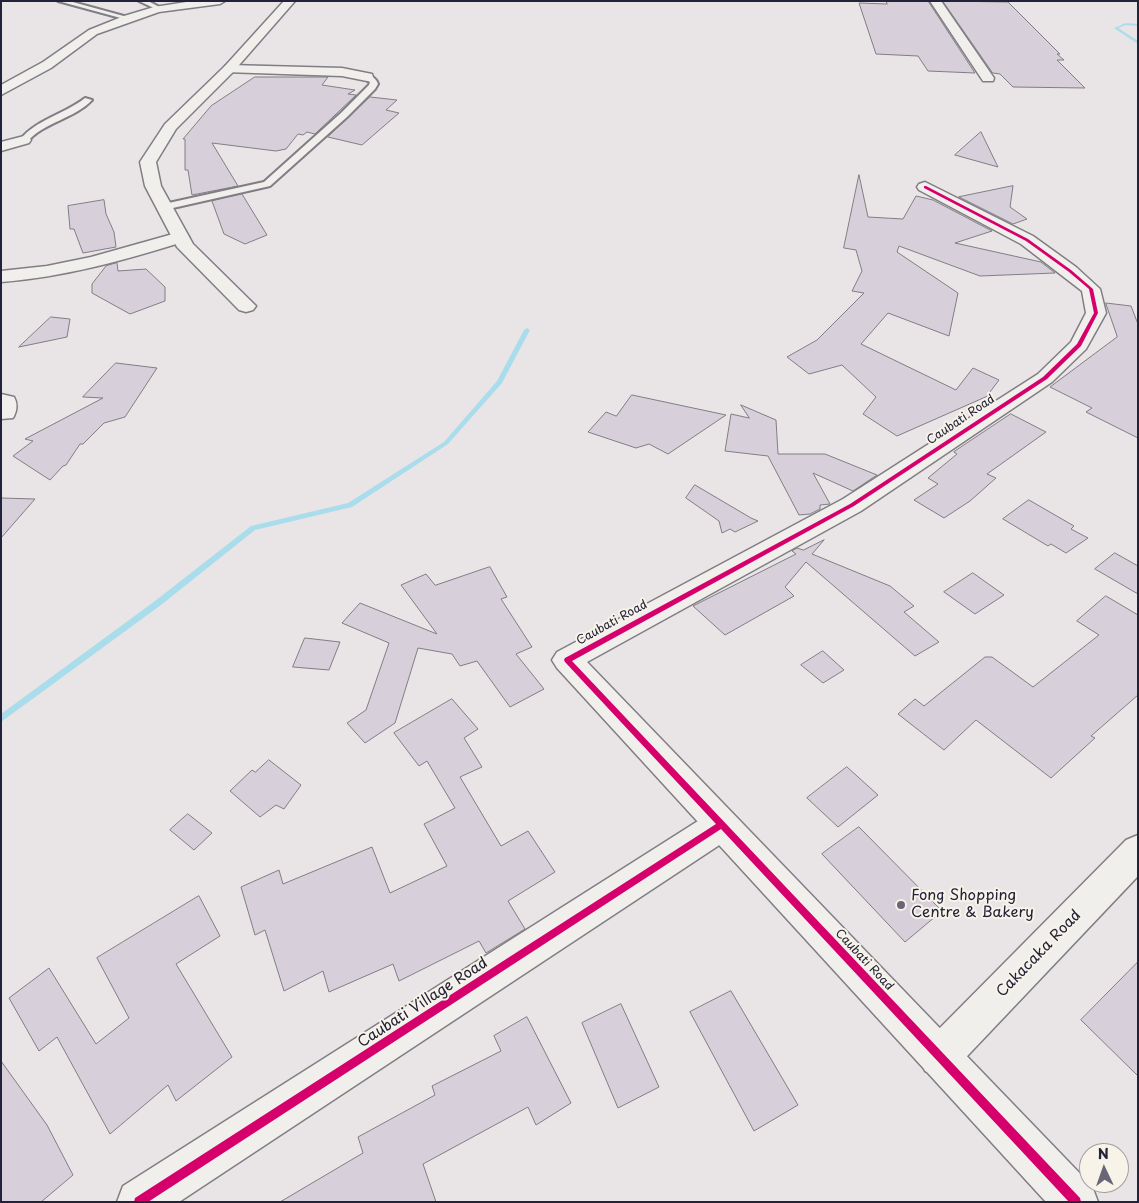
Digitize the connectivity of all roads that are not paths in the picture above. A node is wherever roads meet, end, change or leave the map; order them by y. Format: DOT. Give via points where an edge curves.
graph roads {
  1 [pos="61,1"];
  2 [pos="142,1"];
  3 [pos="220,1"];
  4 [pos="288,1"];
  5 [pos="935,1"];
  6 [pos="160,9"];
  7 [pos="128,18"];
  8 [pos="229,69"];
  9 [pos="367,77"];
  10 [pos="988,78"];
  11 [pos="1,91"];
  12 [pos="88,100"];
  13 [pos="24,140"];
  14 [pos="1,147"];
  15 [pos="926,187"];
  16 [pos="164,207"];
  17 [pos="180,237"];
  18 [pos="1,277"];
  19 [pos="246,306"];
  20 [pos="721,825"];
  21 [pos="1138,851"];
  22 [pos="939,1057"];
  23 [pos="139,1202"];
  24 [pos="1076,1202"];
  1 -- 7 [label="lane"];
  2 -- 6 [label="lane"];
  3 -- 6 [label="street"];
  4 -- 8 [label="street"];
  5 -- 10 [label="street"];
  6 -- 7 [label="street"];
  7 -- 11 [label="street" via="93,32"];
  8 -- 9 [label="street" via="342,72"];
  8 -- 16 [label="street" via="170,127 148,162 153,186"];
  9 -- 16 [label="lane" via="374,84 267,184"];
  12 -- 13 [label="lane" via="30,133"];
  13 -- 14 [label="street"];
  15 -- 20 [label="street, Caubati Road" via="1027,240 1070,271 1091,289 1096,313 1079,345 1045,378 852,505 567,660"];
  16 -- 17 [label="street"];
  17 -- 18 [label="street" via="121,257 35,274"];
  17 -- 19 [label="street" via="186,247"];
  20 -- 22 [label="street, Caubati Road"];
  20 -- 23 [label="street, Caubati Village Road"];
  21 -- 22 [label="street, Cakacaka Road"];
  22 -- 24 [label="street, Caubati Road"];
}
